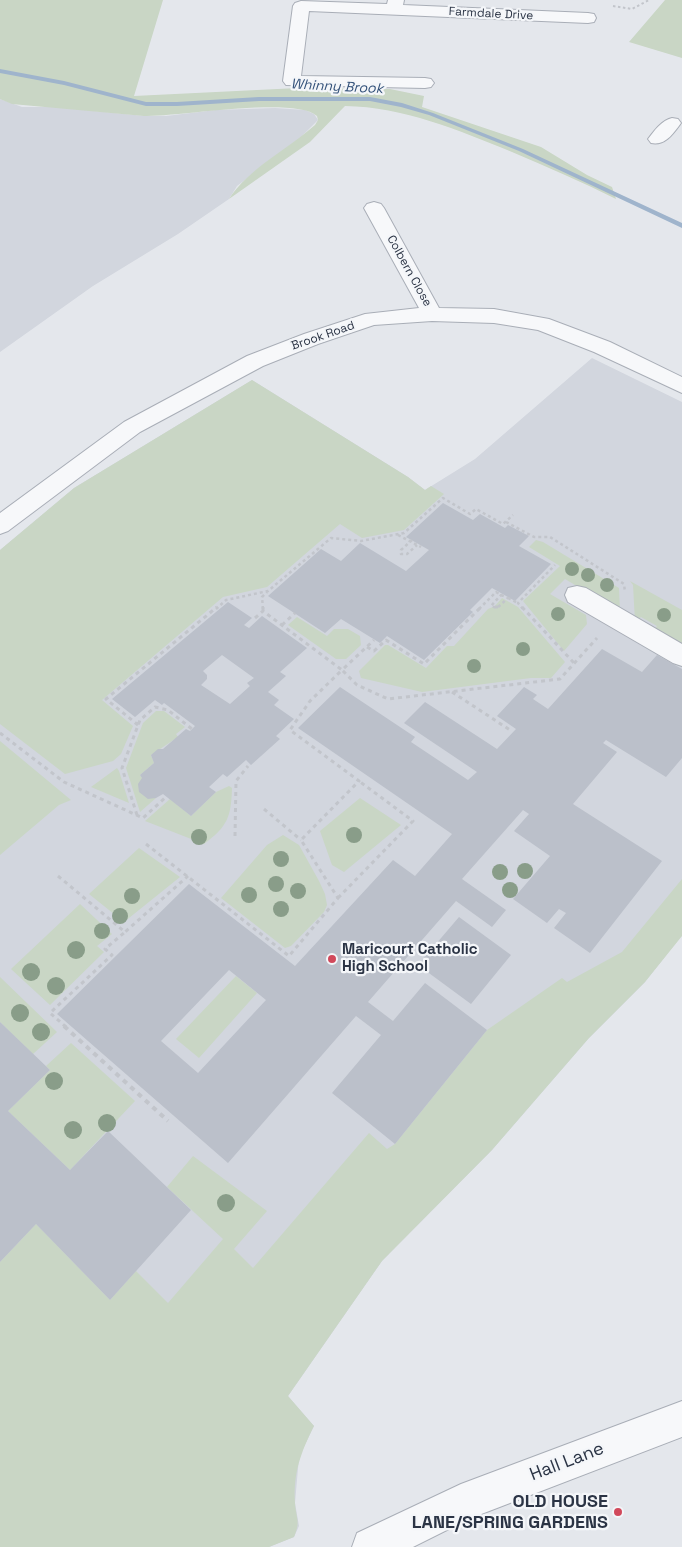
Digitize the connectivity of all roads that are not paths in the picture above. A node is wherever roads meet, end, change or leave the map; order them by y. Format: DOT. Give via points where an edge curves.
graph roads {
  1 [pos="395,5"];
  2 [pos="588,18"];
  3 [pos="425,83"];
  4 [pos="374,208"];
  5 [pos="432,314"];
  6 [pos="682,386"];
  7 [pos="0,524"];
  8 [pos="578,595"];
  9 [pos="682,656"];
  10 [pos="682,1419"];
  11 [pos="372,1547"];
  1 -- 2 [label="street, Farmdale Drive"];
  1 -- 3 [label="street, Farmdale Drive" via="302,6 292,81"];
  4 -- 5 [label="street, Colbern Close" via="393,227"];
  5 -- 6 [label="street, Brook Road" via="494,316 542,324 602,347"];
  5 -- 7 [label="street, Brook Road" via="372,319 255,361 132,427"];
  8 -- 9 [label="street"];
  10 -- 11 [label="street, Hall Lane" via="461,1502"];
}
